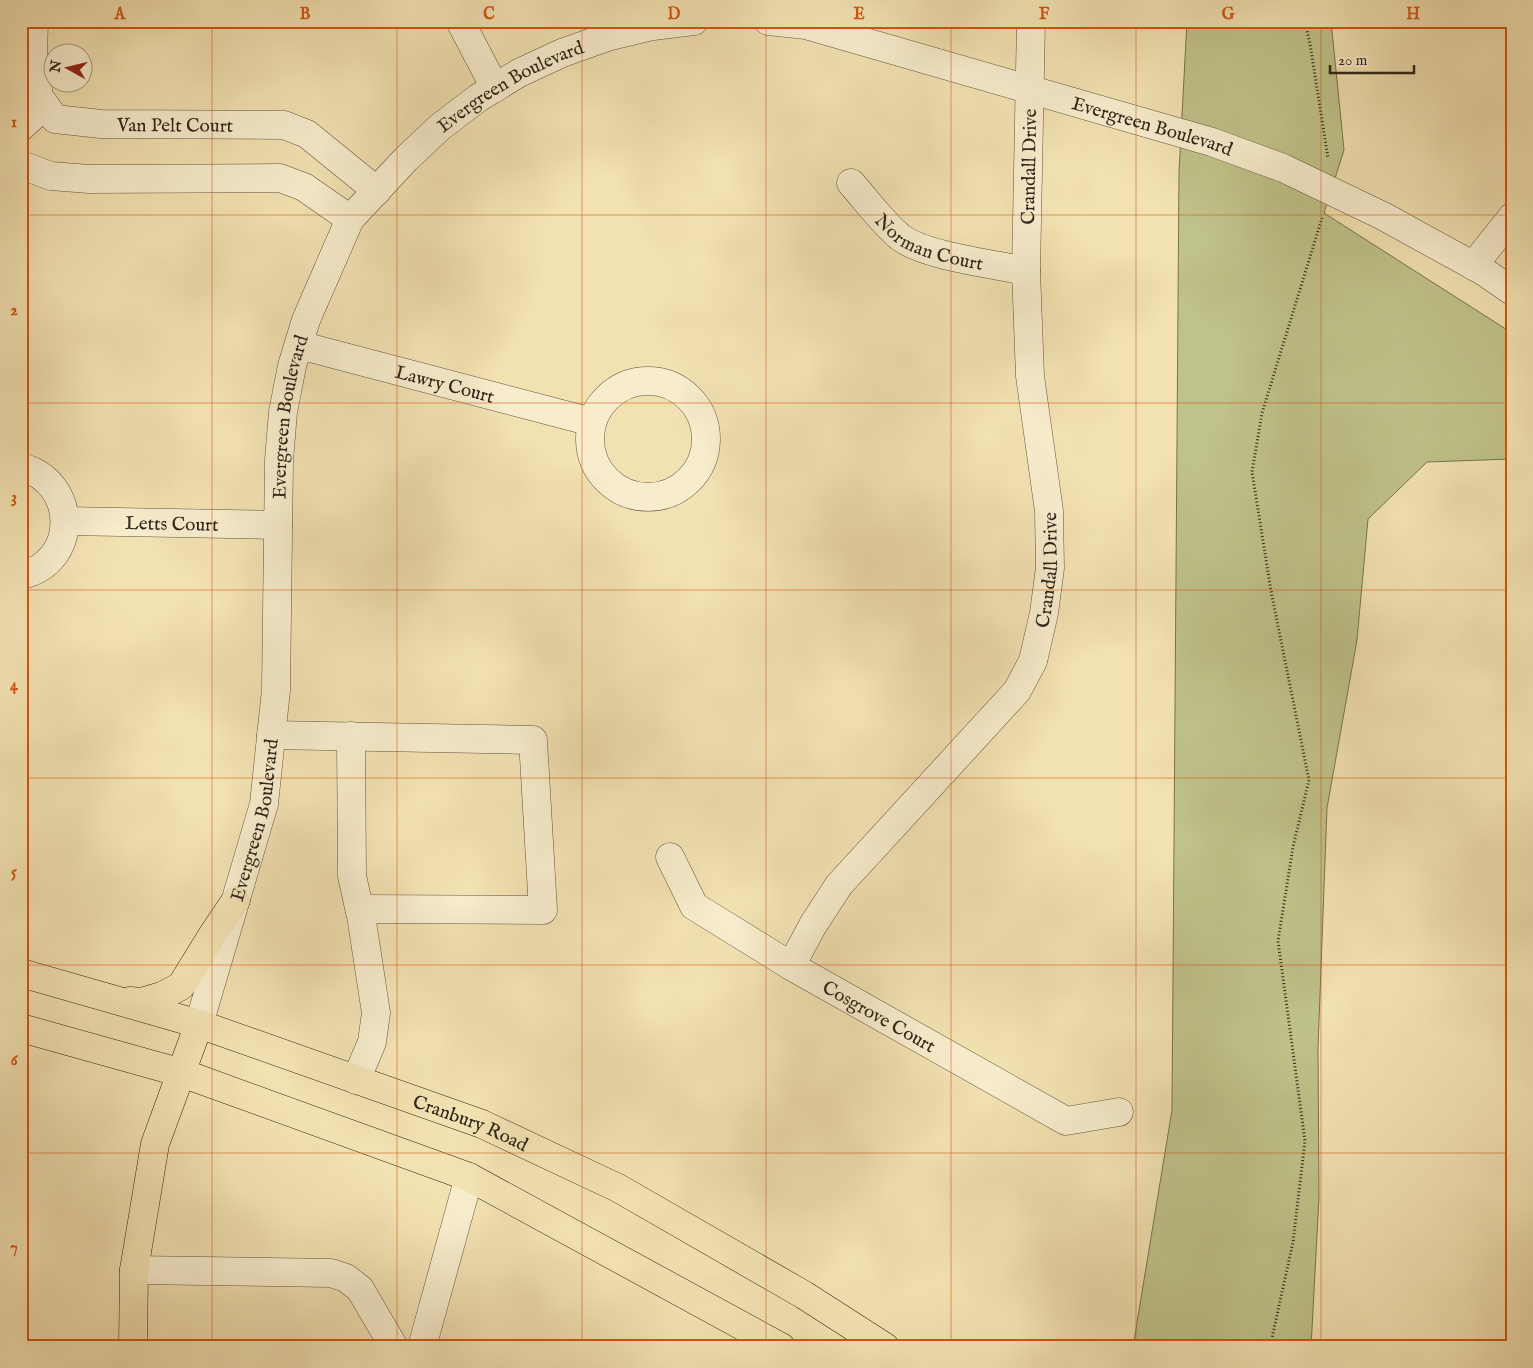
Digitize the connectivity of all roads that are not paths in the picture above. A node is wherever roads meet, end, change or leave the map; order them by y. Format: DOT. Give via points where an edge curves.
graph roads {
  1 [pos="34,21"];
  2 [pos="460,21"];
  3 [pos="694,21"];
  4 [pos="768,21"];
  5 [pos="1031,21"];
  6 [pos="495,88"];
  7 [pos="1030,90"];
  8 [pos="44,106"];
  9 [pos="21,127"];
  10 [pos="21,165"];
  11 [pos="851,183"];
  12 [pos="377,191"];
  13 [pos="1512,217"];
  14 [pos="350,219"];
  15 [pos="1473,266"];
  16 [pos="1026,271"];
  17 [pos="1512,291"];
  18 [pos="299,345"];
  19 [pos="592,422"];
  20 [pos="21,467"];
  21 [pos="66,521"];
  22 [pos="278,525"];
  23 [pos="21,575"];
  24 [pos="271,735"];
  25 [pos="351,736"];
  26 [pos="670,857"];
  27 [pos="236,900"];
  28 [pos="360,912"];
  29 [pos="791,966"];
  30 [pos="21,972"];
  31 [pos="115,1000"];
  32 [pos="200,1024"];
  33 [pos="21,1028"];
  34 [pos="182,1073"];
  35 [pos="356,1080"];
  36 [pos="1119,1112"];
  37 [pos="469,1177"];
  38 [pos="134,1270"];
  39 [pos="133,1347"];
  40 [pos="394,1347"];
  41 [pos="422,1347"];
  42 [pos="781,1347"];
  43 [pos="885,1347"];
  1 -- 8 [label="street" via="33,56 39,98"];
  2 -- 6 [label="street"];
  3 -- 6 [label="street, Evergreen Boulevard" via="653,26 562,53"];
  4 -- 7 [label="street, Evergreen Boulevard" via="806,25"];
  5 -- 7 [label="street, Crandall Drive"];
  6 -- 12 [label="street, Evergreen Boulevard" via="440,127"];
  7 -- 15 [label="street, Evergreen Boulevard" via="1212,142 1283,168 1383,216"];
  7 -- 16 [label="street, Crandall Drive"];
  8 -- 9 [label="street"];
  8 -- 12 [label="street, Van Pelt Court" via="55,119 101,124 284,125 307,134"];
  10 -- 14 [label="street" via="51,176 89,179 280,178 304,187"];
  11 -- 16 [label="street, Norman Court" via="892,230 914,246"];
  12 -- 14 [label="street, Evergreen Boulevard"];
  13 -- 15 [label="street"];
  14 -- 18 [label="street, Evergreen Boulevard" via="306,320"];
  15 -- 17 [label="street, Evergreen Boulevard"];
  16 -- 29 [label="street, Crandall Drive" via="1030,376 1050,530 1050,568 1033,661 1017,691 839,885"];
  18 -- 19 [label="street, Lawry Court"];
  18 -- 22 [label="street, Evergreen Boulevard" via="283,412"];
  19 -- 19 [label="street" via="590,441 593,459 602,476 633,496 652,498 669,494 686,484 698,470 705,453 707,435 703,418 694,402 664,382 646,380 628,384 612,393"];
  20 -- 21 [label="street" via="40,474 54,486"];
  21 -- 22 [label="street, Letts Court"];
  21 -- 23 [label="street" via="54,555 40,567"];
  22 -- 24 [label="street, Evergreen Boulevard" via="276,690"];
  24 -- 25 [label="street"];
  24 -- 27 [label="street, Evergreen Boulevard" via="264,804"];
  25 -- 28 [label="street" via="352,876"];
  25 -- 28 [label="street" via="533,740 543,910 360,909"];
  26 -- 29 [label="street, Cosgrove Court" via="694,906"];
  27 -- 31 [label="main road" via="181,986 142,1002"];
  27 -- 32 [label="street, Evergreen Boulevard"];
  28 -- 35 [label="street" via="376,1013 372,1042"];
  29 -- 36 [label="street, Cosgrove Court" via="1066,1121"];
  30 -- 31 [label="main road, Cranbury Road"];
  31 -- 32 [label="main road, Cranbury Road"];
  32 -- 34 [label="main road"];
  32 -- 35 [label="main road, Cranbury Road"];
  33 -- 34 [label="main road"];
  34 -- 37 [label="main road"];
  34 -- 38 [label="main road" via="155,1144"];
  35 -- 43 [label="main road, Cranbury Road" via="482,1124 618,1188 804,1295"];
  37 -- 41 [label="street"];
  37 -- 42 [label="main road"];
  38 -- 39 [label="main road"];
  38 -- 40 [label="street" via="331,1273 346,1278 360,1289"];
}
